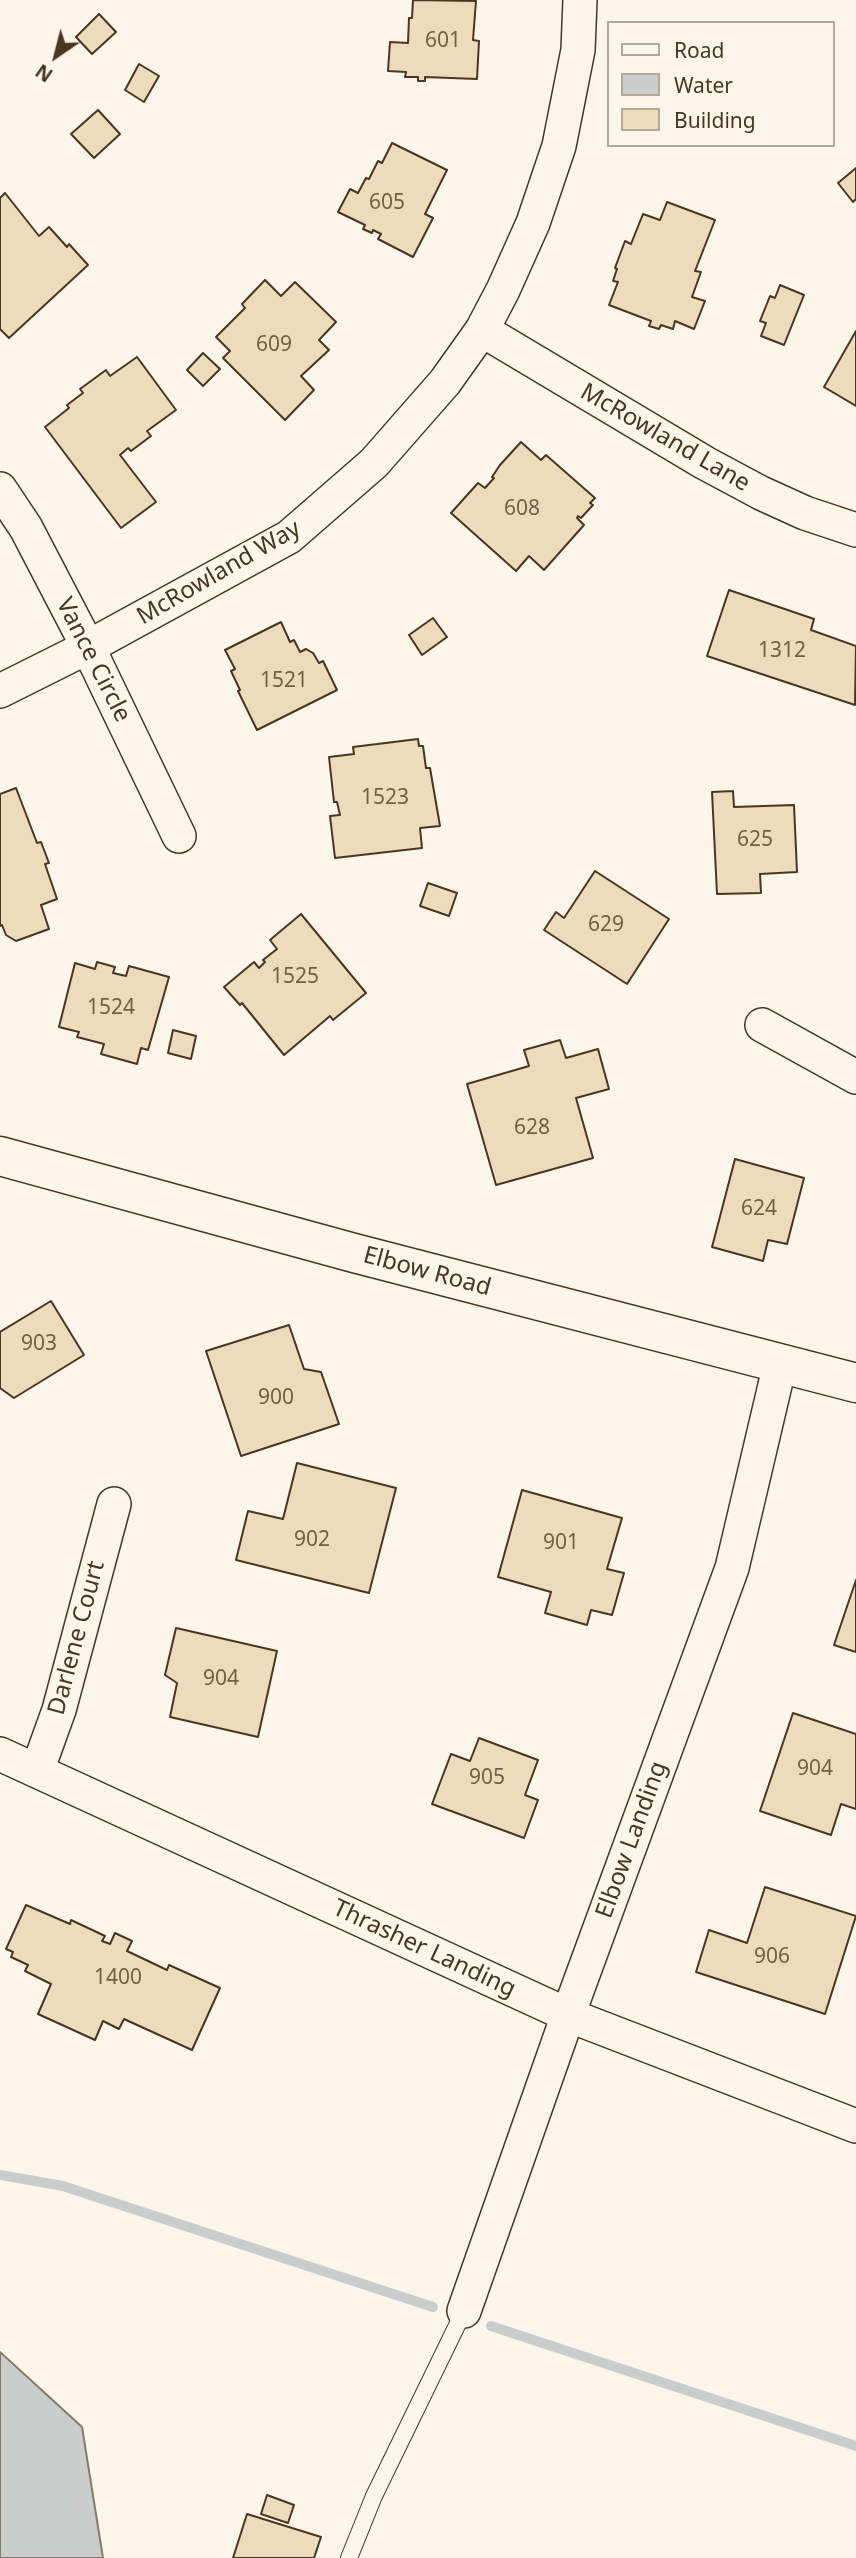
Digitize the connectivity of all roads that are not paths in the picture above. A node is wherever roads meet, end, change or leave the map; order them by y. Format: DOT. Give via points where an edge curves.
graph roads {
  1 [pos="580,0"];
  2 [pos="482,330"];
  3 [pos="0,489"];
  4 [pos="856,530"];
  5 [pos="88,647"];
  6 [pos="0,691"];
  7 [pos="179,836"];
  8 [pos="762,1025"];
  9 [pos="856,1077"];
  10 [pos="0,1156"];
  11 [pos="780,1364"];
  12 [pos="856,1383"];
  13 [pos="114,1504"];
  14 [pos="0,1754"];
  15 [pos="37,1771"];
  16 [pos="568,2015"];
  17 [pos="856,2126"];
  18 [pos="464,2311"];
  19 [pos="349,2558"];
  1 -- 2 [label="street, McRowland Way" via="578,50 559,146 533,223"];
  2 -- 4 [label="street, McRowland Lane" via="761,493"];
  2 -- 5 [label="street, McRowland Way" via="445,382 374,463 289,537"];
  3 -- 5 [label="street, Vance Circle" via="26,528"];
  5 -- 6 [label="street, McRowland Way"];
  5 -- 7 [label="street, Vance Circle"];
  8 -- 9 [label="street"];
  10 -- 11 [label="street, Elbow Road"];
  11 -- 12 [label="street, Elbow Road"];
  11 -- 16 [label="street, Elbow Landing" via="732,1568"];
  13 -- 15 [label="street, Darlene Court" via="59,1710"];
  14 -- 15 [label="street, Thrasher Landing"];
  15 -- 16 [label="street, Thrasher Landing"];
  16 -- 17 [label="street, Thrasher Landing"];
  16 -- 18 [label="street, Elbow Landing"];
  18 -- 19 [label="lane" via="374,2496"];
}
